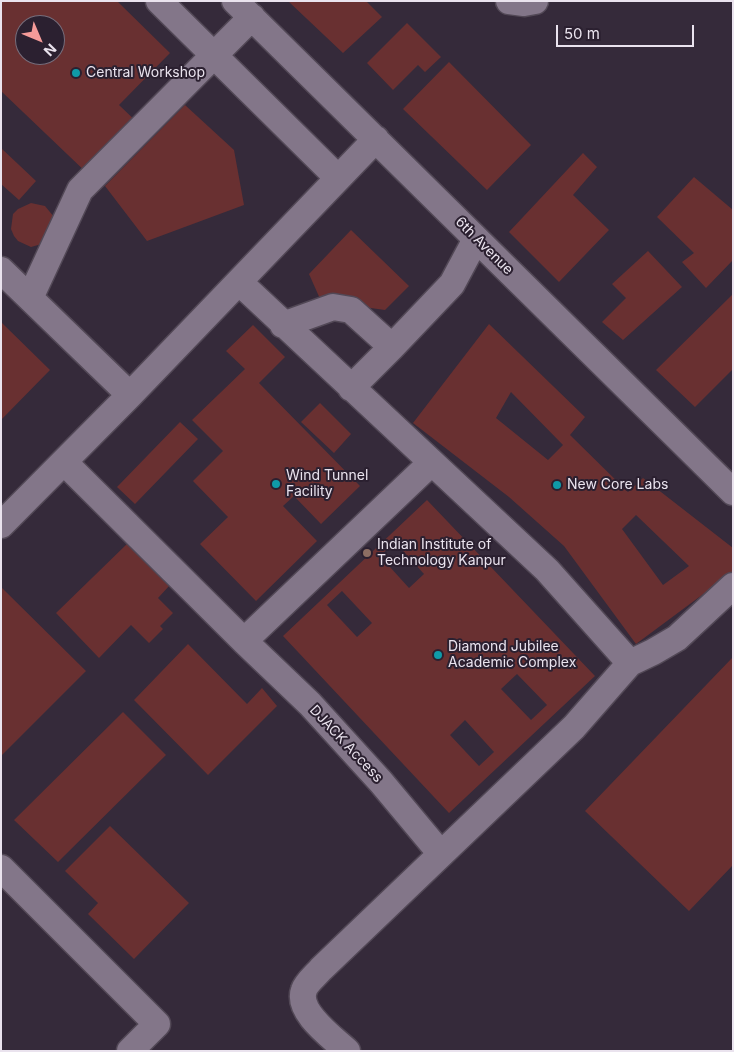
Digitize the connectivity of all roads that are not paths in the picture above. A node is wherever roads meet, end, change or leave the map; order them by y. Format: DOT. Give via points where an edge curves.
graph roads {
  1 [pos="159,1"];
  2 [pos="509,1"];
  3 [pos="535,1"];
  4 [pos="243,9"];
  5 [pos="214,55"];
  6 [pos="376,139"];
  7 [pos="338,178"];
  8 [pos="476,238"];
  9 [pos="1,270"];
  10 [pos="239,282"];
  11 [pos="30,298"];
  12 [pos="283,324"];
  13 [pos="392,347"];
  14 [pos="351,388"];
  15 [pos="130,395"];
  16 [pos="64,462"];
  17 [pos="431,463"];
  18 [pos="733,492"];
  19 [pos="1,525"];
  20 [pos="733,586"];
  21 [pos="244,641"];
  22 [pos="630,663"];
  23 [pos="441,854"];
  24 [pos="1,868"];
  25 [pos="130,1051"];
  26 [pos="347,1051"];
  1 -- 5 [label="street"];
  2 -- 3 [label="street" via="524,4"];
  4 -- 5 [label="street"];
  4 -- 6 [label="street, 6th Avenue"];
  5 -- 7 [label="street"];
  5 -- 11 [label="street" via="80,190"];
  6 -- 7 [label="street"];
  6 -- 8 [label="street, 6th Avenue"];
  7 -- 10 [label="street"];
  8 -- 13 [label="street" via="452,284"];
  8 -- 18 [label="street, 6th Avenue"];
  9 -- 11 [label="street"];
  10 -- 12 [label="street"];
  10 -- 15 [label="street"];
  11 -- 15 [label="street"];
  12 -- 13 [label="street" via="333,307 351,310"];
  12 -- 14 [label="street"];
  13 -- 14 [label="street"];
  14 -- 17 [label="street"];
  15 -- 16 [label="street"];
  16 -- 19 [label="street"];
  16 -- 21 [label="street, DJACK Access"];
  17 -- 21 [label="street"];
  17 -- 22 [label="street" via="547,570"];
  20 -- 22 [label="street" via="677,638"];
  21 -- 23 [label="street, DJACK Access" via="323,718 382,782"];
  22 -- 23 [label="street" via="574,727"];
  23 -- 26 [label="street" via="304,989 302,1003 310,1017"];
  24 -- 25 [label="street" via="157,1024"];
}
